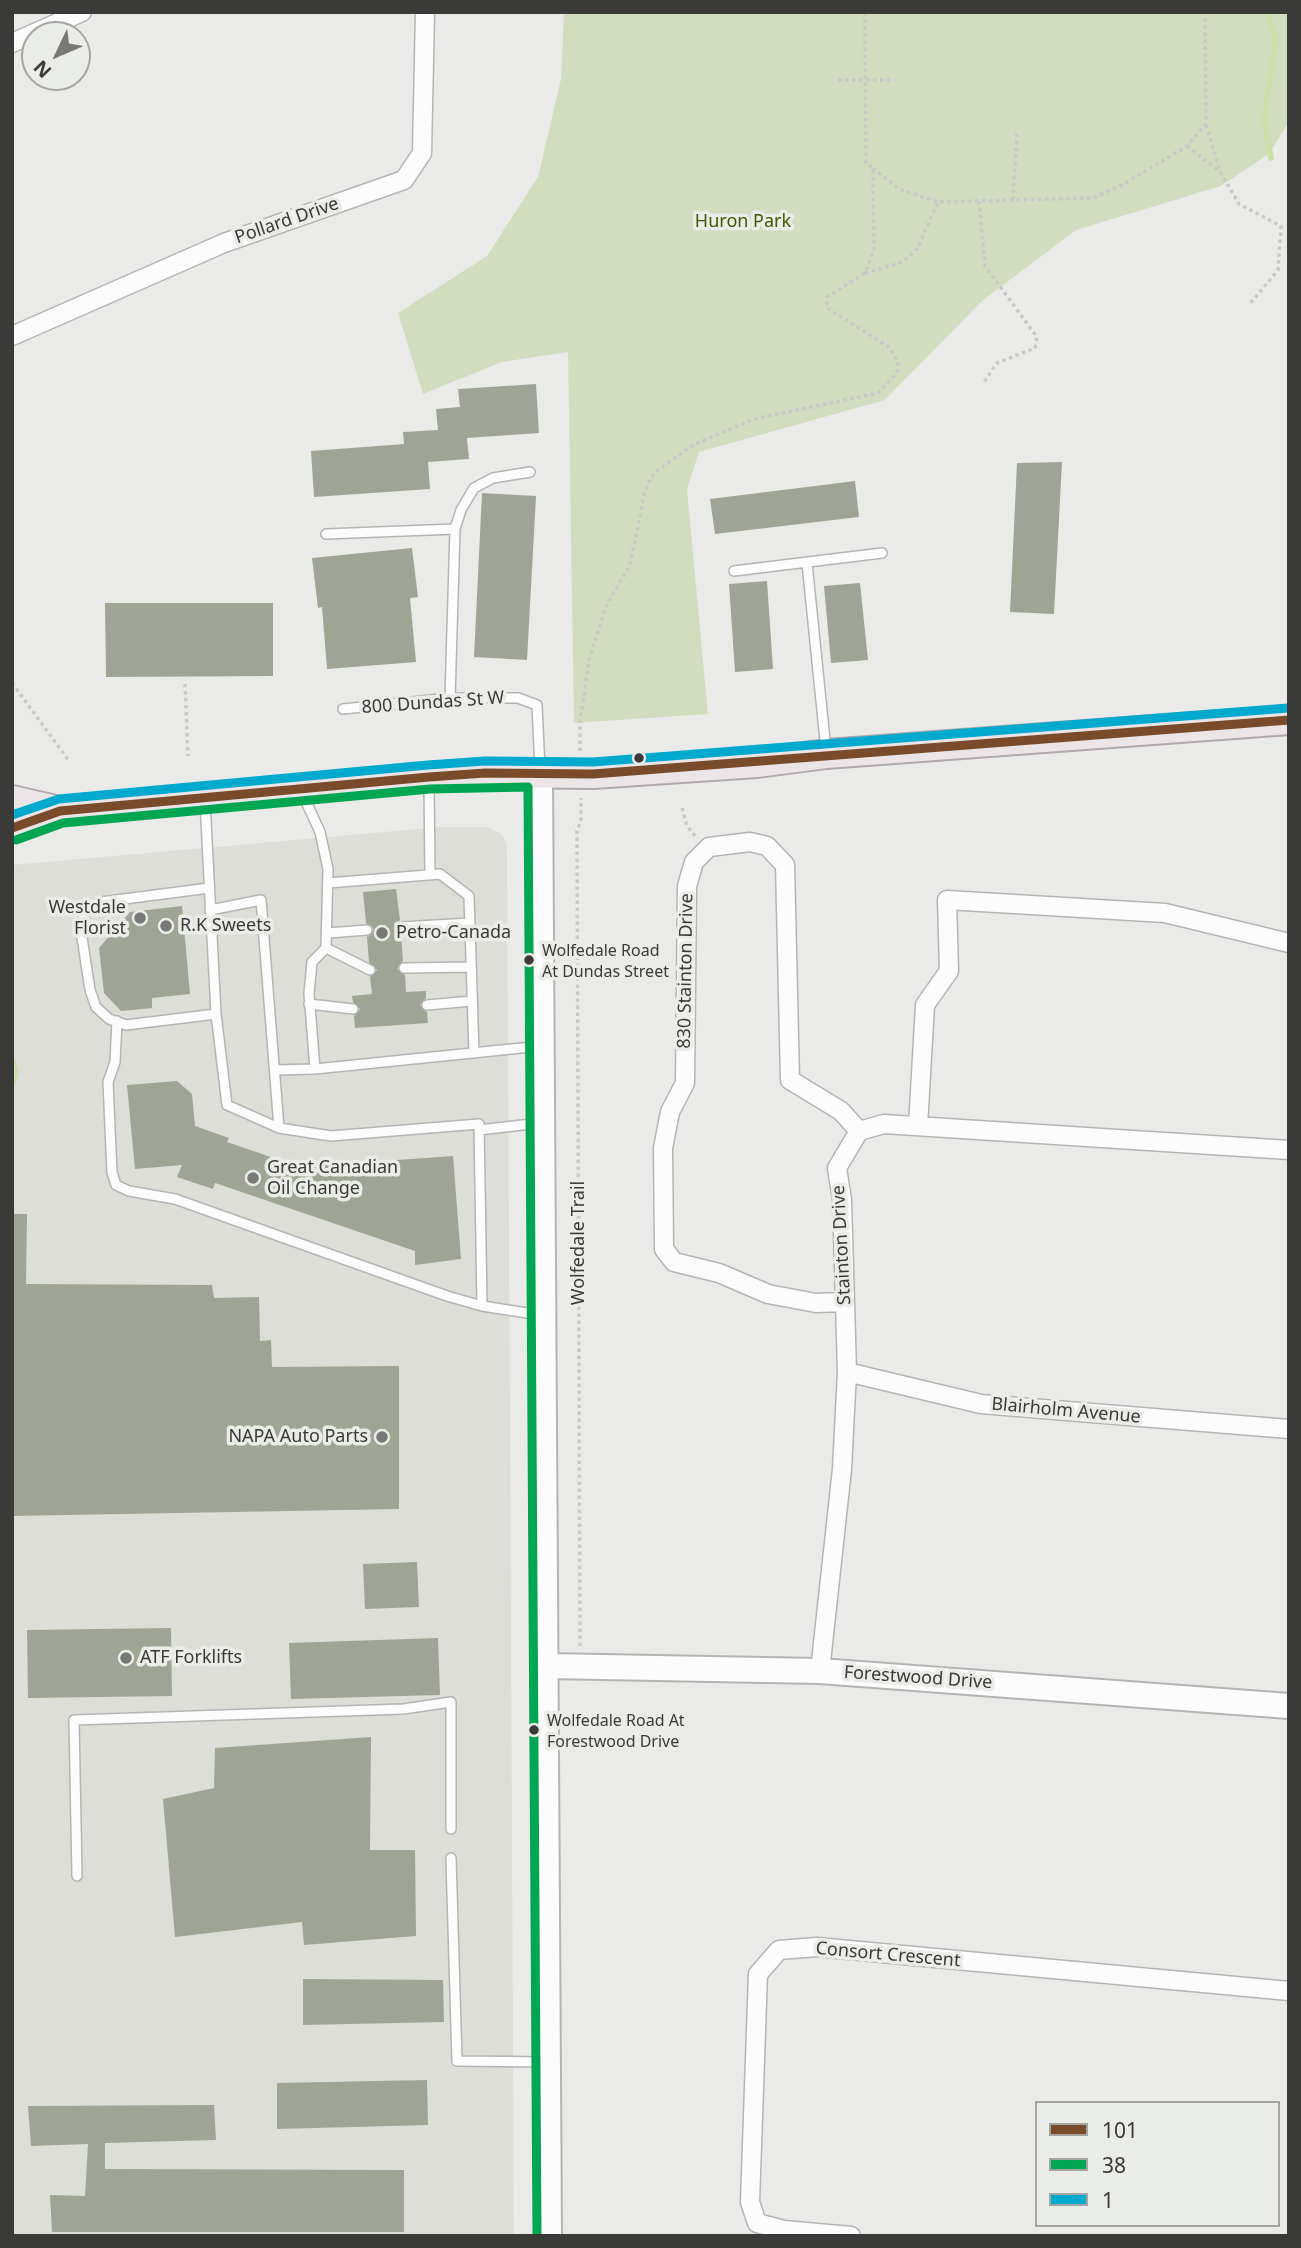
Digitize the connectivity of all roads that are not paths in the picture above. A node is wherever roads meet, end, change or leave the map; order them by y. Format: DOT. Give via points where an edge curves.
graph roads {
  1 [pos="82,12"];
  2 [pos="425,12"];
  3 [pos="12,43"];
  4 [pos="12,336"];
  5 [pos="530,472"];
  6 [pos="455,529"];
  7 [pos="327,534"];
  8 [pos="882,553"];
  9 [pos="807,563"];
  10 [pos="734,571"];
  11 [pos="450,698"];
  12 [pos="343,709"];
  13 [pos="1289,720"];
  14 [pos="826,754"];
  15 [pos="540,774"];
  16 [pos="429,777"];
  17 [pos="300,788"];
  18 [pos="205,799"];
  19 [pos="12,800"];
  20 [pos="60,810"];
  21 [pos="12,828"];
  22 [pos="429,875"];
  23 [pos="328,883"];
  24 [pos="209,888"];
  25 [pos="210,910"];
  26 [pos="470,923"];
  27 [pos="401,928"];
  28 [pos="367,930"];
  29 [pos="328,933"];
  30 [pos="1289,943"];
  31 [pos="326,948"];
  32 [pos="471,967"];
  33 [pos="404,968"];
  34 [pos="370,970"];
  35 [pos="472,1001"];
  36 [pos="309,1004"];
  37 [pos="427,1005"];
  38 [pos="353,1009"];
  39 [pos="216,1014"];
  40 [pos="117,1021"];
  41 [pos="543,1045"];
  42 [pos="474,1053"];
  43 [pos="315,1069"];
  44 [pos="275,1070"];
  45 [pos="544,1122"];
  46 [pos="918,1126"];
  47 [pos="279,1128"];
  48 [pos="479,1130"];
  49 [pos="859,1131"];
  50 [pos="1289,1150"];
  51 [pos="845,1302"];
  52 [pos="482,1306"];
  53 [pos="543,1316"];
  54 [pos="847,1372"];
  55 [pos="1289,1429"];
  56 [pos="547,1666"];
  57 [pos="820,1671"];
  58 [pos="1289,1706"];
  59 [pos="451,1829"];
  60 [pos="451,1858"];
  61 [pos="77,1876"];
  62 [pos="1289,1991"];
  63 [pos="549,2062"];
  64 [pos="549,2236"];
  65 [pos="851,2236"];
  1 -- 3 [label="street"];
  2 -- 4 [label="street, Pollard Drive" via="422,153 404,180 224,243"];
  5 -- 6 [label="lane" via="493,478 474,488"];
  6 -- 7 [label="lane"];
  6 -- 11 [label="lane"];
  8 -- 9 [label="lane"];
  9 -- 10 [label="lane"];
  9 -- 14 [label="lane"];
  11 -- 12 [label="lane, 800 Dundas St W"];
  11 -- 15 [label="lane, 800 Dundas St W" via="518,698 537,705"];
  13 -- 14 [label="main road"];
  14 -- 15 [label="main road" via="757,763"];
  15 -- 16 [label="main road"];
  15 -- 41 [label="street"];
  16 -- 17 [label="main road"];
  16 -- 22 [label="lane"];
  17 -- 18 [label="main road"];
  17 -- 23 [label="lane" via="320,832"];
  18 -- 20 [label="main road"];
  18 -- 24 [label="lane"];
  19 -- 20 [label="main road"];
  20 -- 21 [label="main road"];
  22 -- 23 [label="lane"];
  22 -- 26 [label="lane" via="440,874 469,896"];
  23 -- 29 [label="lane"];
  24 -- 25 [label="lane"];
  24 -- 40 [label="lane" via="101,902 85,912 81,931 90,990 96,1007"];
  25 -- 39 [label="lane"];
  25 -- 44 [label="lane" via="261,900"];
  26 -- 27 [label="lane"];
  26 -- 32 [label="lane"];
  28 -- 29 [label="lane"];
  29 -- 31 [label="lane"];
  30 -- 46 [label="street" via="1165,913 947,900 949,971 925,1005"];
  31 -- 34 [label="lane"];
  31 -- 36 [label="lane" via="312,962"];
  32 -- 33 [label="lane"];
  32 -- 35 [label="lane"];
  35 -- 37 [label="lane"];
  35 -- 42 [label="lane"];
  36 -- 38 [label="lane"];
  36 -- 43 [label="lane"];
  39 -- 40 [label="lane" via="126,1025"];
  39 -- 47 [label="lane" via="227,1105"];
  40 -- 52 [label="lane" via="115,1062 108,1082 116,1185 175,1199"];
  41 -- 42 [label="lane"];
  41 -- 45 [label="street"];
  42 -- 43 [label="lane"];
  43 -- 44 [label="lane"];
  44 -- 47 [label="lane"];
  45 -- 48 [label="lane"];
  45 -- 53 [label="street"];
  46 -- 49 [label="street" via="884,1124"];
  46 -- 50 [label="street"];
  47 -- 48 [label="lane" via="331,1136 479,1124"];
  48 -- 52 [label="lane"];
  49 -- 51 [label="street, Stainton Drive" via="837,1168"];
  49 -- 51 [label="street, 830 Stainton Drive" via="841,1111 790,1080 785,865 767,846 750,842 709,847 694,862 687,886 685,1083 670,1112 663,1148 664,1249 674,1262 719,1273 768,1294 816,1303"];
  51 -- 54 [label="street, Stainton Drive"];
  52 -- 53 [label="lane"];
  53 -- 56 [label="street"];
  54 -- 55 [label="street, Blairholm Avenue" via="981,1404"];
  54 -- 57 [label="street, Stainton Drive" via="842,1469"];
  56 -- 57 [label="street, Forestwood Drive"];
  56 -- 63 [label="street"];
  57 -- 58 [label="street, Forestwood Drive"];
  59 -- 61 [label="lane" via="451,1702 403,1709 74,1720"];
  60 -- 63 [label="lane" via="457,2061"];
  62 -- 65 [label="street, Consort Crescent" via="817,1947 779,1950 758,1974 750,2202 757,2223 784,2231"];
  63 -- 64 [label="street"];
}
